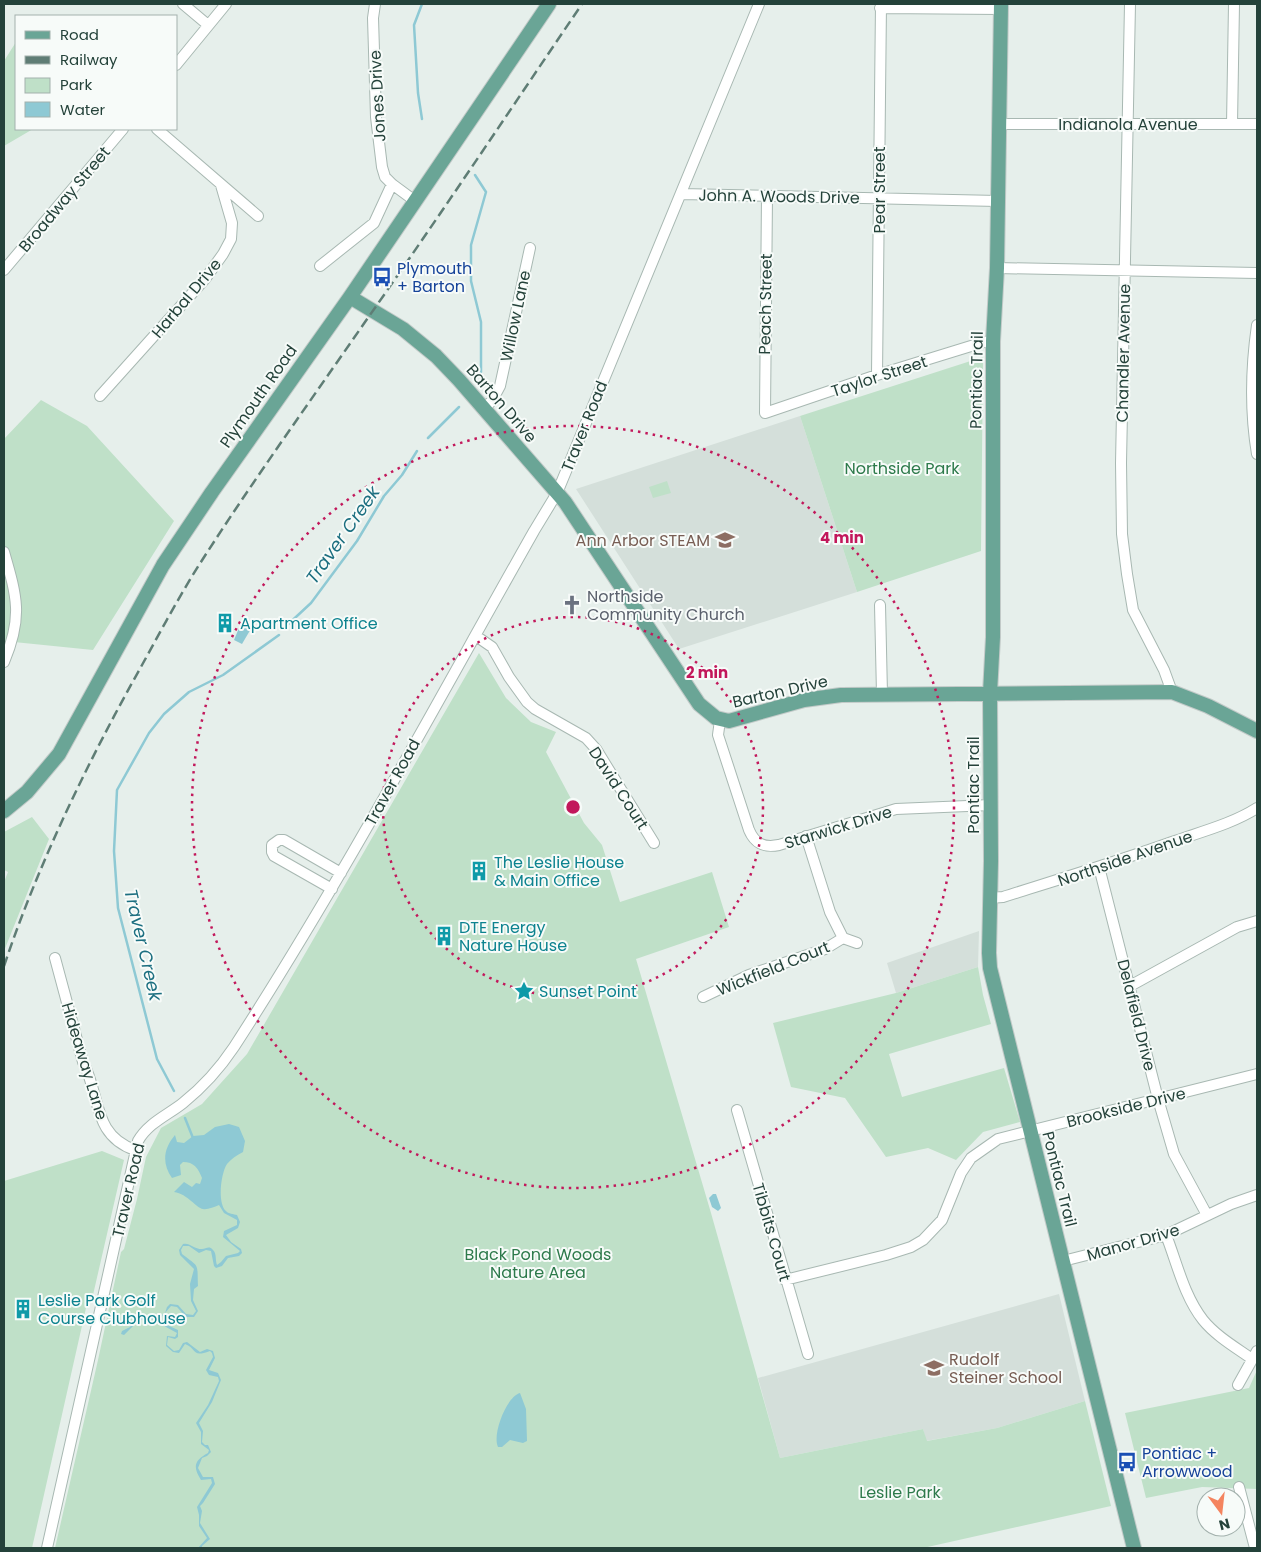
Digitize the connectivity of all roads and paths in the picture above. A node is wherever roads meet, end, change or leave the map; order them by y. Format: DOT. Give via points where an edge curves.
graph roads {
  1 [pos="183,4"];
  2 [pos="226,4"];
  3 [pos="375,4"];
  4 [pos="549,4"];
  5 [pos="759,4"];
  6 [pos="1130,4"];
  7 [pos="1234,4"];
  8 [pos="880,6"];
  9 [pos="1001,6"];
  10 [pos="208,25"];
  11 [pos="178,62"];
  12 [pos="999,124"];
  13 [pos="1127,124"];
  14 [pos="1232,124"];
  15 [pos="1257,124"];
  16 [pos="122,130"];
  17 [pos="158,130"];
  18 [pos="392,184"];
  19 [pos="221,186"];
  20 [pos="681,194"];
  21 [pos="767,196"];
  22 [pos="880,198"];
  23 [pos="415,201"];
  24 [pos="998,201"];
  25 [pos="258,216"];
  26 [pos="530,248"];
  27 [pos="320,266"];
  28 [pos="997,268"];
  29 [pos="4,270"];
  30 [pos="1124,272"];
  31 [pos="1257,273"];
  32 [pos="350,297"];
  33 [pos="1257,325"];
  34 [pos="993,341"];
  35 [pos="877,375"];
  36 [pos="100,396"];
  37 [pos="483,409"];
  38 [pos="765,413"];
  39 [pos="1257,454"];
  40 [pos="557,494"];
  41 [pos="4,552"];
  42 [pos="880,605"];
  43 [pos="476,636"];
  44 [pos="4,662"];
  45 [pos="1172,692"];
  46 [pos="990,693"];
  47 [pos="882,694"];
  48 [pos="720,720"];
  49 [pos="1257,731"];
  50 [pos="991,806"];
  51 [pos="1257,808"];
  52 [pos="4,810"];
  53 [pos="806,836"];
  54 [pos="654,843"];
  55 [pos="1099,867"];
  56 [pos="341,873"];
  57 [pos="332,889"];
  58 [pos="989,898"];
  59 [pos="1257,921"];
  60 [pos="842,938"];
  61 [pos="857,943"];
  62 [pos="54,958"];
  63 [pos="1130,986"];
  64 [pos="703,997"];
  65 [pos="1257,1074"];
  66 [pos="1158,1100"];
  67 [pos="737,1110"];
  68 [pos="1030,1130"];
  69 [pos="135,1150"];
  70 [pos="1257,1195"];
  71 [pos="1207,1215"];
  72 [pos="1166,1234"];
  73 [pos="1063,1261"];
  74 [pos="786,1280"];
  75 [pos="808,1354"];
  76 [pos="1254,1355"];
  77 [pos="1238,1385"];
  78 [pos="1246,1514"];
  79 [pos="47,1548"];
  80 [pos="1134,1548"];
  81 [pos="1255,1548"];
  1 -- 10 [label="street"];
  2 -- 10 [label="street"];
  3 -- 18 [label="street, Jones Drive" via="376,117 382,168"];
  4 -- 23 [label="main road, Plymouth Road"];
  5 -- 20 [label="street, Traver Road"];
  6 -- 13 [label="street, Chandler Avenue"];
  7 -- 14 [label="street"];
  8 -- 9 [label="street"];
  8 -- 22 [label="street, Pear Street"];
  9 -- 12 [label="main road, Pontiac Trail"];
  10 -- 11 [label="street"];
  12 -- 13 [label="street, Indianola Avenue"];
  12 -- 24 [label="main road, Pontiac Trail"];
  13 -- 14 [label="street, Indianola Avenue"];
  13 -- 30 [label="street, Chandler Avenue"];
  14 -- 15 [label="street, Indianola Avenue"];
  16 -- 29 [label="street, Broadway Street"];
  17 -- 19 [label="street"];
  18 -- 23 [label="street, Jones Drive"];
  18 -- 27 [label="street" via="374,223"];
  19 -- 25 [label="street"];
  19 -- 36 [label="street, Harbal Drive" via="232,223 231,239 223,254 205,279"];
  20 -- 21 [label="street, John A. Woods Drive"];
  20 -- 40 [label="street, Traver Road"];
  21 -- 22 [label="street, John A. Woods Drive"];
  21 -- 38 [label="street, Peach Street"];
  22 -- 24 [label="street, John A. Woods Drive"];
  22 -- 35 [label="street, Pear Street"];
  23 -- 32 [label="main road, Plymouth Road"];
  24 -- 28 [label="main road, Pontiac Trail"];
  26 -- 37 [label="street, Willow Lane" via="500,386"];
  28 -- 30 [label="street"];
  28 -- 34 [label="main road, Pontiac Trail"];
  30 -- 31 [label="street"];
  30 -- 45 [label="street, Chandler Avenue" via="1122,534 1133,610"];
  32 -- 37 [label="main road, Barton Drive" via="420,342"];
  32 -- 52 [label="main road, Plymouth Road" via="163,565 59,754 27,792"];
  33 -- 39 [label="street" via="1253,420"];
  34 -- 35 [label="street, Taylor Street"];
  34 -- 46 [label="main road, Pontiac Trail" via="993,637"];
  35 -- 38 [label="street, Taylor Street"];
  37 -- 40 [label="main road, Barton Drive"];
  40 -- 43 [label="street, Traver Road"];
  40 -- 48 [label="main road, Barton Drive" via="699,704"];
  41 -- 44 [label="street" via="16,611 16,626"];
  42 -- 47 [label="street"];
  43 -- 54 [label="street, David Court" via="492,647 527,702 586,738 596,749"];
  43 -- 56 [label="street, Traver Road"];
  45 -- 46 [label="main road, Barton Drive"];
  45 -- 49 [label="main road, Barton Drive"];
  46 -- 47 [label="main road, Barton Drive"];
  46 -- 50 [label="main road, Pontiac Trail"];
  47 -- 48 [label="main road, Barton Drive" via="821,696 729,721"];
  48 -- 53 [label="street, Starwick Drive" via="718,735 752,838 758,844 769,846"];
  50 -- 53 [label="street, Starwick Drive" via="896,809"];
  50 -- 58 [label="main road, Pontiac Trail"];
  51 -- 55 [label="street, Northside Avenue" via="1242,817"];
  53 -- 60 [label="street, Wickfield Court" via="830,912"];
  55 -- 58 [label="street, Northside Avenue" via="1004,897"];
  55 -- 63 [label="street, Delafield Drive"];
  56 -- 57 [label="street, Traver Road"];
  56 -- 57 [label="street" via="284,840 272,845 274,856"];
  57 -- 69 [label="street, Traver Road" via="217,1071 192,1096 146,1128"];
  58 -- 68 [label="main road, Pontiac Trail" via="990,968"];
  59 -- 63 [label="street" via="1237,927"];
  60 -- 61 [label="street, Wickfield Court"];
  60 -- 64 [label="street, Wickfield Court" via="825,949 749,975"];
  62 -- 69 [label="street, Hideaway Lane" via="104,1125 116,1141"];
  63 -- 66 [label="street, Delafield Drive"];
  65 -- 66 [label="street, Brookside Drive"];
  66 -- 68 [label="street, Brookside Drive"];
  66 -- 71 [label="street, Delafield Drive" via="1174,1154"];
  67 -- 74 [label="street, Tibbits Court"];
  68 -- 73 [label="main road, Pontiac Trail"];
  68 -- 74 [label="street, Brookside Drive" via="998,1139 971,1158 942,1220 924,1240 886,1255"];
  69 -- 79 [label="street, Traver Road"];
  70 -- 71 [label="street, Manor Drive"];
  71 -- 72 [label="street, Manor Drive"];
  72 -- 73 [label="street, Manor Drive"];
  72 -- 76 [label="street" via="1198,1313 1217,1334"];
  73 -- 80 [label="main road, Pontiac Trail"];
  74 -- 75 [label="street, Tibbits Court"];
  76 -- 77 [label="street"];
  78 -- 81 [label="street"];
}
